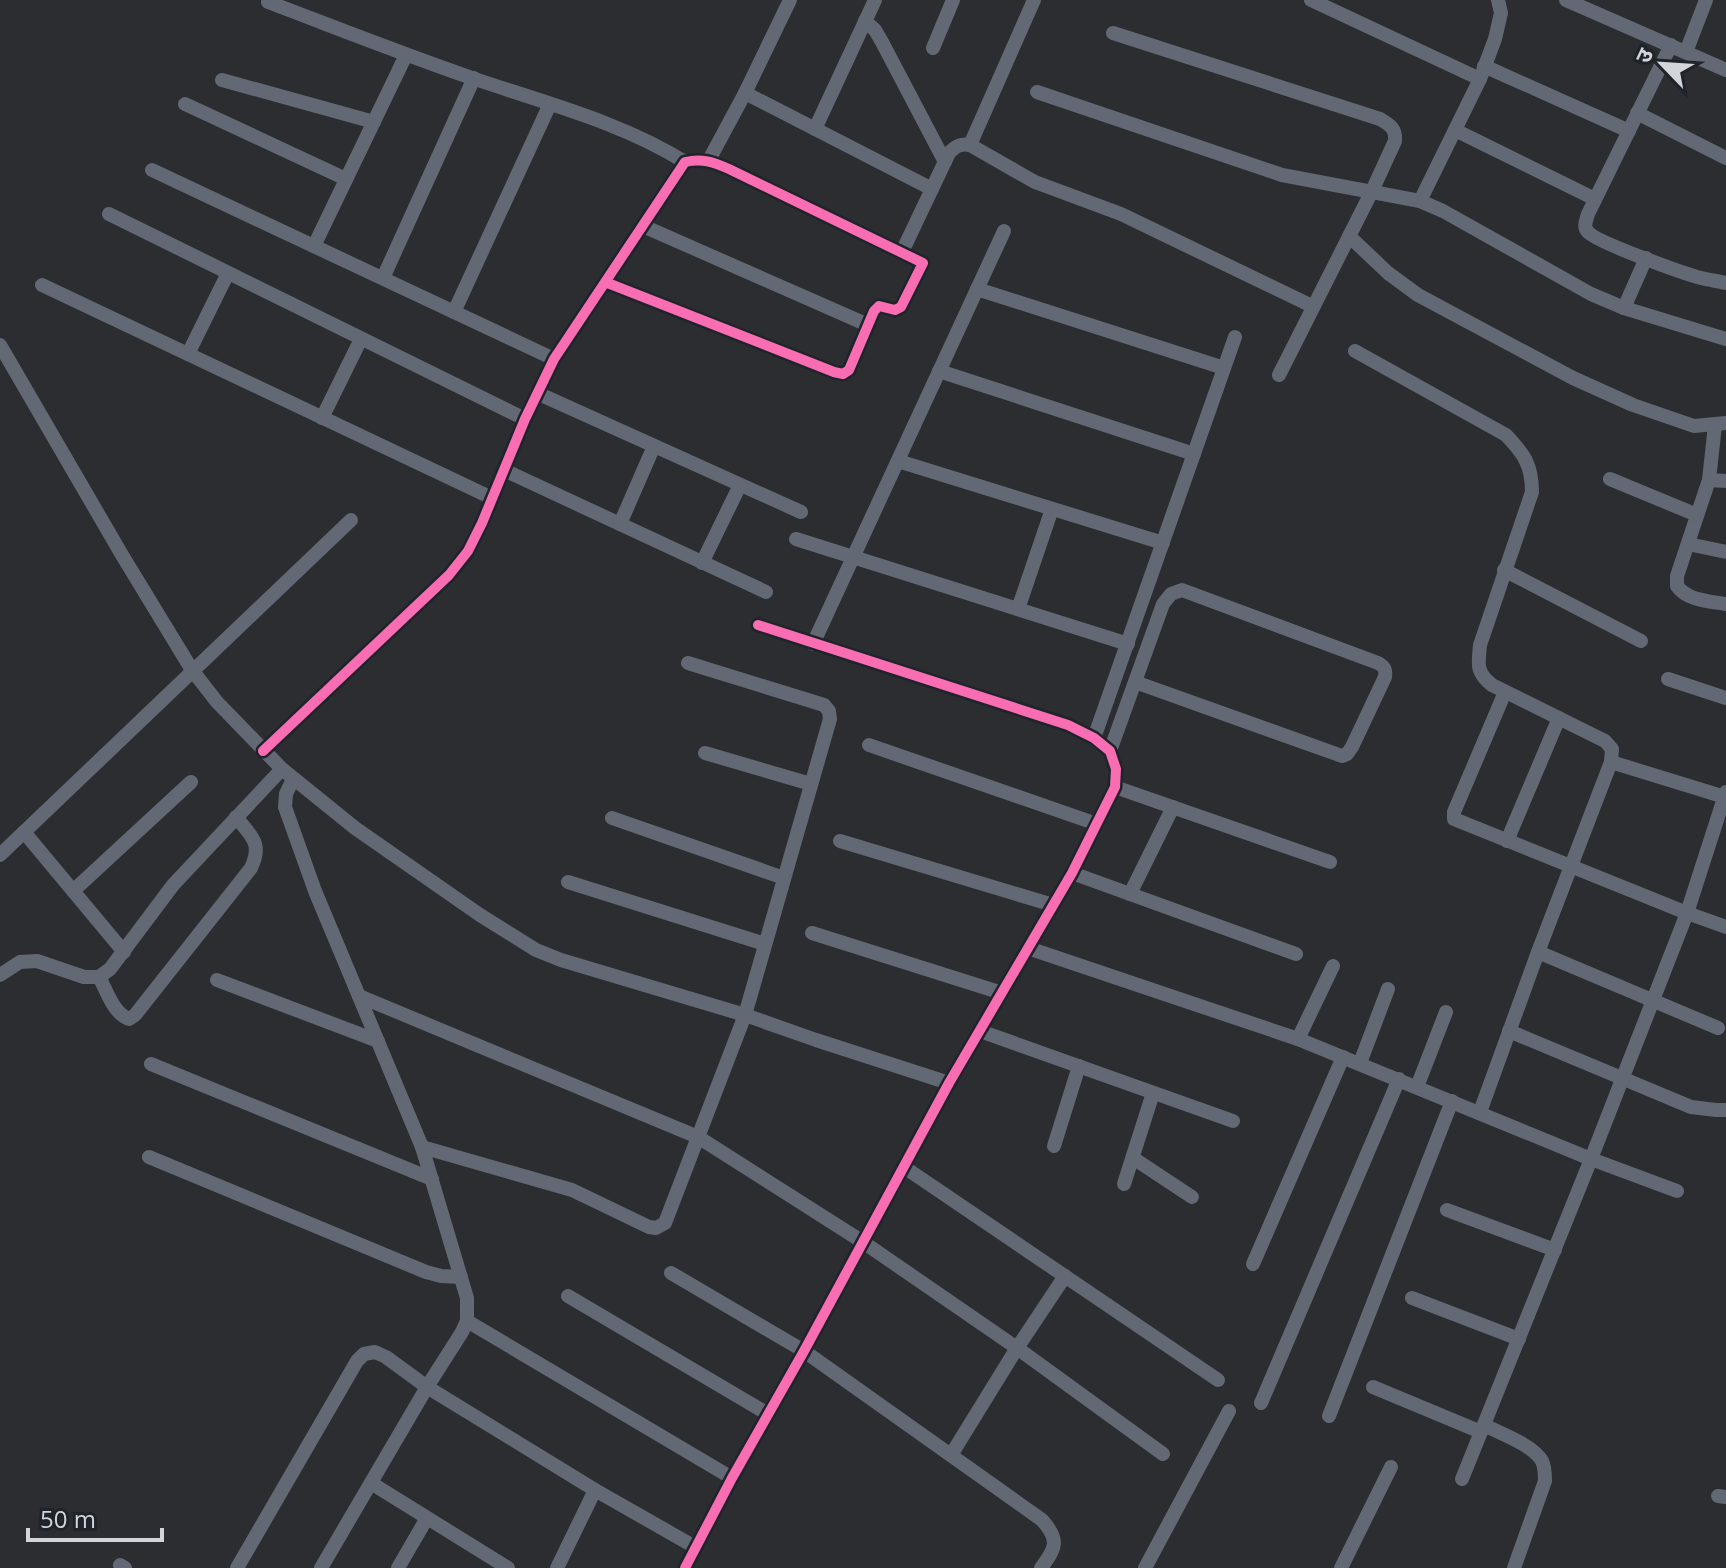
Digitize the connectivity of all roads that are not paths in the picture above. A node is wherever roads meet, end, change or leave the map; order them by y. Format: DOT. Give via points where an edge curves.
graph roads {
  1 [pos="790,0"];
  2 [pos="875,0"];
  3 [pos="953,0"];
  4 [pos="1034,0"];
  5 [pos="1311,0"];
  6 [pos="1498,0"];
  7 [pos="1566,0"];
  8 [pos="1706,0"];
  9 [pos="268,2"];
  10 [pos="865,21"];
  11 [pos="1113,33"];
  12 [pos="1671,45"];
  13 [pos="933,48"];
  14 [pos="1686,52"];
  15 [pos="406,55"];
  16 [pos="1726,70"];
  17 [pos="1482,73"];
  18 [pos="474,78"];
  19 [pos="222,80"];
  20 [pos="1037,92"];
  21 [pos="745,93"];
  22 [pos="185,104"];
  23 [pos="550,104"];
  24 [pos="1637,113"];
  25 [pos="374,122"];
  26 [pos="815,129"];
  27 [pos="1455,130"];
  28 [pos="1629,131"];
  29 [pos="970,145"];
  30 [pos="1726,158"];
  31 [pos="709,160"];
  32 [pos="685,162"];
  33 [pos="945,162"];
  34 [pos="152,170"];
  35 [pos="346,179"];
  36 [pos="932,189"];
  37 [pos="1372,191"];
  38 [pos="1595,199"];
  39 [pos="1420,201"];
  40 [pos="109,214"];
  41 [pos="643,226"];
  42 [pos="1004,231"];
  43 [pos="1349,236"];
  44 [pos="314,246"];
  45 [pos="902,252"];
  46 [pos="1646,258"];
  47 [pos="228,273"];
  48 [pos="383,278"];
  49 [pos="605,282"];
  50 [pos="1726,283"];
  51 [pos="42,285"];
  52 [pos="977,289"];
  53 [pos="1312,306"];
  54 [pos="1624,308"];
  55 [pos="454,312"];
  56 [pos="868,325"];
  57 [pos="1235,337"];
  58 [pos="361,339"];
  59 [pos="1726,339"];
  60 [pos="0,345"];
  61 [pos="1355,351"];
  62 [pos="188,354"];
  63 [pos="554,359"];
  64 [pos="1224,368"];
  65 [pos="939,371"];
  66 [pos="1279,375"];
  67 [pos="537,393"];
  68 [pos="322,418"];
  69 [pos="525,419"];
  70 [pos="1720,424"];
  71 [pos="654,446"];
  72 [pos="1194,454"];
  73 [pos="898,461"];
  74 [pos="504,470"];
  75 [pos="1610,479"];
  76 [pos="1709,480"];
  77 [pos="1726,481"];
  78 [pos="740,485"];
  79 [pos="492,498"];
  80 [pos="1052,509"];
  81 [pos="801,512"];
  82 [pos="1697,515"];
  83 [pos="351,520"];
  84 [pos="620,524"];
  85 [pos="796,539"];
  86 [pos="1163,543"];
  87 [pos="1688,544"];
  88 [pos="1726,552"];
  89 [pos="854,557"];
  90 [pos="702,563"];
  91 [pos="1504,570"];
  92 [pos="766,592"];
  93 [pos="1726,604"];
  94 [pos="1018,609"];
  95 [pos="758,625"];
  96 [pos="1641,641"];
  97 [pos="813,644"];
  98 [pos="1128,644"];
  99 [pos="688,663"];
  100 [pos="192,670"];
  101 [pos="1668,679"];
  102 [pos="1135,682"];
  103 [pos="1505,692"];
  104 [pos="1726,698"];
  105 [pos="1559,718"];
  106 [pos="1094,738"];
  107 [pos="869,745"];
  108 [pos="263,751"];
  109 [pos="1110,751"];
  110 [pos="705,753"];
  111 [pos="1611,762"];
  112 [pos="288,774"];
  113 [pos="191,782"];
  114 [pos="811,784"];
  115 [pos="1115,787"];
  116 [pos="1725,795"];
  117 [pos="1173,807"];
  118 [pos="236,817"];
  119 [pos="612,818"];
  120 [pos="1097,824"];
  121 [pos="24,832"];
  122 [pos="840,841"];
  123 [pos="1507,841"];
  124 [pos="0,855"];
  125 [pos="1330,862"];
  126 [pos="1571,865"];
  127 [pos="1072,873"];
  128 [pos="784,878"];
  129 [pos="568,882"];
  130 [pos="73,891"];
  131 [pos="1130,894"];
  132 [pos="1053,905"];
  133 [pos="1687,913"];
  134 [pos="1726,927"];
  135 [pos="812,933"];
  136 [pos="765,944"];
  137 [pos="1028,948"];
  138 [pos="124,952"];
  139 [pos="1538,952"];
  140 [pos="1296,954"];
  141 [pos="1333,966"];
  142 [pos="0,975"];
  143 [pos="99,977"];
  144 [pos="217,980"];
  145 [pos="1388,989"];
  146 [pos="1002,993"];
  147 [pos="359,996"];
  148 [pos="1654,1001"];
  149 [pos="1446,1012"];
  150 [pos="745,1015"];
  151 [pos="1718,1028"];
  152 [pos="980,1031"];
  153 [pos="1509,1031"];
  154 [pos="1298,1039"];
  155 [pos="378,1041"];
  156 [pos="1343,1057"];
  157 [pos="1360,1063"];
  158 [pos="151,1064"];
  159 [pos="1079,1066"];
  160 [pos="1622,1078"];
  161 [pos="1399,1079"];
  162 [pos="949,1083"];
  163 [pos="1417,1087"];
  164 [pos="1153,1093"];
  165 [pos="1452,1101"];
  166 [pos="1726,1110"];
  167 [pos="1480,1112"];
  168 [pos="1233,1121"];
  169 [pos="698,1137"];
  170 [pos="1054,1146"];
  171 [pos="422,1147"];
  172 [pos="149,1157"];
  173 [pos="1133,1158"];
  174 [pos="1591,1159"];
  175 [pos="904,1167"];
  176 [pos="432,1179"];
  177 [pos="1124,1184"];
  178 [pos="1677,1191"];
  179 [pos="1192,1197"];
  180 [pos="1447,1210"];
  181 [pos="863,1242"];
  182 [pos="1555,1250"];
  183 [pos="1253,1264"];
  184 [pos="671,1273"];
  185 [pos="1065,1276"];
  186 [pos="461,1277"];
  187 [pos="568,1296"];
  188 [pos="1412,1298"];
  189 [pos="467,1321"];
  190 [pos="1519,1339"];
  191 [pos="1017,1348"];
  192 [pos="804,1351"];
  193 [pos="1218,1380"];
  194 [pos="427,1387"];
  195 [pos="1373,1387"];
  196 [pos="1261,1403"];
  197 [pos="1229,1411"];
  198 [pos="768,1414"];
  199 [pos="1329,1416"];
  200 [pos="1483,1428"];
  201 [pos="1163,1454"];
  202 [pos="951,1455"];
  203 [pos="1391,1467"];
  204 [pos="732,1478"];
  205 [pos="1462,1479"];
  206 [pos="371,1483"];
  207 [pos="595,1490"];
  208 [pos="427,1518"];
  209 [pos="695,1547"];
  210 [pos="483,1561"];
  211 [pos="237,1568"];
  212 [pos="321,1568"];
  213 [pos="398,1568"];
  214 [pos="508,1568"];
  215 [pos="557,1568"];
  216 [pos="685,1568"];
  217 [pos="1041,1568"];
  218 [pos="1145,1568"];
  219 [pos="1341,1568"];
  220 [pos="1514,1568"];
  1 -- 21 [label="street"];
  2 -- 10 [label="street"];
  3 -- 13 [label="street"];
  4 -- 29 [label="street"];
  5 -- 17 [label="street"];
  6 -- 17 [label="street" via="1501,13"];
  7 -- 12 [label="street"];
  8 -- 14 [label="street"];
  9 -- 15 [label="street"];
  10 -- 26 [label="street"];
  10 -- 33 [label="street" via="882,42"];
  11 -- 37 [label="street" via="1391,125 1395,141"];
  12 -- 14 [label="street"];
  12 -- 24 [label="street"];
  14 -- 16 [label="street"];
  15 -- 18 [label="street"];
  15 -- 25 [label="street"];
  17 -- 27 [label="street"];
  17 -- 28 [label="street"];
  18 -- 23 [label="street"];
  18 -- 48 [label="street"];
  19 -- 25 [label="street"];
  20 -- 37 [label="street" via="1282,175"];
  21 -- 26 [label="street"];
  21 -- 31 [label="street"];
  22 -- 35 [label="street"];
  23 -- 32 [label="street" via="640,137"];
  23 -- 55 [label="street"];
  24 -- 28 [label="street"];
  24 -- 30 [label="street"];
  25 -- 35 [label="street"];
  26 -- 36 [label="street"];
  27 -- 38 [label="street"];
  27 -- 39 [label="street"];
  28 -- 38 [label="street"];
  29 -- 33 [label="street" via="957,146"];
  29 -- 53 [label="street" via="1035,182 1121,214"];
  31 -- 32 [label="street"];
  31 -- 45 [label="street"];
  32 -- 41 [label="street"];
  33 -- 36 [label="street"];
  34 -- 44 [label="street"];
  35 -- 44 [label="street"];
  36 -- 45 [label="street"];
  37 -- 39 [label="street"];
  37 -- 43 [label="street"];
  38 -- 46 [label="street" via="1587,232"];
  39 -- 54 [label="street"];
  40 -- 47 [label="street"];
  41 -- 49 [label="street"];
  41 -- 56 [label="street"];
  42 -- 52 [label="street"];
  43 -- 53 [label="street"];
  43 -- 70 [label="street" via="1418,295 1573,378 1694,426"];
  44 -- 48 [label="street"];
  45 -- 56 [label="street" via="923,263 901,307 879,306"];
  46 -- 50 [label="street"];
  46 -- 54 [label="street"];
  47 -- 58 [label="street"];
  47 -- 62 [label="street"];
  48 -- 55 [label="street"];
  49 -- 56 [label="street" via="843,374"];
  49 -- 63 [label="street"];
  51 -- 62 [label="street"];
  52 -- 64 [label="street"];
  52 -- 65 [label="street"];
  53 -- 66 [label="street"];
  54 -- 59 [label="street"];
  55 -- 63 [label="street"];
  57 -- 64 [label="street"];
  58 -- 68 [label="street"];
  58 -- 69 [label="street"];
  60 -- 100 [label="street"];
  61 -- 91 [label="street" via="1506,435 1523,453 1532,492"];
  62 -- 68 [label="street"];
  63 -- 67 [label="street"];
  64 -- 72 [label="street"];
  65 -- 72 [label="street"];
  65 -- 73 [label="street"];
  67 -- 69 [label="street"];
  67 -- 71 [label="street"];
  68 -- 79 [label="street"];
  69 -- 74 [label="street"];
  70 -- 76 [label="street"];
  71 -- 78 [label="street"];
  71 -- 84 [label="street"];
  72 -- 86 [label="street"];
  73 -- 80 [label="street"];
  73 -- 89 [label="street"];
  74 -- 79 [label="street"];
  74 -- 84 [label="street"];
  75 -- 82 [label="street"];
  76 -- 77 [label="street"];
  76 -- 82 [label="street"];
  78 -- 81 [label="street"];
  78 -- 90 [label="street"];
  79 -- 108 [label="street" via="468,551 449,575"];
  80 -- 86 [label="street"];
  80 -- 94 [label="street"];
  82 -- 87 [label="street"];
  83 -- 100 [label="street"];
  84 -- 90 [label="street"];
  85 -- 89 [label="street"];
  86 -- 98 [label="street"];
  87 -- 88 [label="street"];
  87 -- 93 [label="street" via="1677,586 1695,598"];
  89 -- 94 [label="street"];
  89 -- 97 [label="street"];
  90 -- 92 [label="street"];
  91 -- 96 [label="street"];
  91 -- 103 [label="street" via="1478,664 1482,677"];
  94 -- 98 [label="street"];
  95 -- 97 [label="street"];
  97 -- 106 [label="street" via="1068,725"];
  98 -- 106 [label="street"];
  99 -- 114 [label="street" via="824,705 830,719"];
  100 -- 108 [label="street"];
  100 -- 121 [label="street"];
  101 -- 104 [label="street"];
  102 -- 102 [label="street" via="1163,604 1182,590 1378,663 1386,671 1352,747 1342,756"];
  102 -- 109 [label="street"];
  103 -- 105 [label="street"];
  103 -- 123 [label="street" via="1454,819"];
  105 -- 111 [label="street" via="1605,741 1612,749"];
  105 -- 123 [label="street"];
  106 -- 109 [label="street"];
  107 -- 120 [label="street"];
  108 -- 112 [label="street"];
  109 -- 115 [label="street"];
  110 -- 114 [label="street"];
  111 -- 116 [label="street"];
  111 -- 126 [label="street"];
  112 -- 118 [label="street"];
  112 -- 147 [label="street" via="285,807"];
  112 -- 150 [label="street" via="355,828 536,950"];
  113 -- 130 [label="street"];
  114 -- 128 [label="street"];
  115 -- 117 [label="street"];
  115 -- 120 [label="street"];
  116 -- 133 [label="street"];
  117 -- 125 [label="street"];
  117 -- 131 [label="street"];
  118 -- 138 [label="street" via="173,885"];
  118 -- 143 [label="street" via="254,840 257,857 135,1015 129,1019 118,1012"];
  119 -- 128 [label="street"];
  120 -- 127 [label="street"];
  121 -- 124 [label="street"];
  121 -- 130 [label="street"];
  122 -- 132 [label="street"];
  123 -- 126 [label="street"];
  126 -- 133 [label="street"];
  126 -- 139 [label="street"];
  127 -- 131 [label="street"];
  127 -- 132 [label="street"];
  128 -- 136 [label="street"];
  129 -- 136 [label="street"];
  130 -- 138 [label="street"];
  131 -- 140 [label="street"];
  132 -- 137 [label="street"];
  133 -- 134 [label="street"];
  133 -- 148 [label="street"];
  135 -- 146 [label="street"];
  136 -- 150 [label="street"];
  137 -- 146 [label="street"];
  137 -- 154 [label="street"];
  138 -- 143 [label="street"];
  139 -- 148 [label="street"];
  139 -- 153 [label="street"];
  141 -- 154 [label="street"];
  142 -- 143 [label="street" via="20,962 37,961"];
  144 -- 155 [label="street"];
  145 -- 157 [label="street"];
  146 -- 152 [label="street"];
  147 -- 155 [label="street"];
  147 -- 169 [label="street"];
  148 -- 151 [label="street"];
  148 -- 160 [label="street"];
  149 -- 163 [label="street"];
  150 -- 162 [label="street"];
  150 -- 169 [label="street"];
  152 -- 159 [label="street"];
  152 -- 162 [label="street"];
  153 -- 160 [label="street"];
  153 -- 167 [label="street"];
  154 -- 156 [label="street"];
  155 -- 171 [label="street"];
  156 -- 157 [label="street"];
  156 -- 183 [label="street"];
  157 -- 161 [label="street"];
  158 -- 176 [label="street"];
  159 -- 164 [label="street"];
  159 -- 170 [label="street"];
  160 -- 166 [label="street" via="1691,1107"];
  160 -- 174 [label="street"];
  161 -- 163 [label="street"];
  161 -- 196 [label="street"];
  162 -- 175 [label="street"];
  163 -- 165 [label="street"];
  164 -- 168 [label="street"];
  164 -- 173 [label="street"];
  165 -- 167 [label="street"];
  165 -- 199 [label="street"];
  167 -- 174 [label="street"];
  169 -- 171 [label="street" via="665,1223 656,1228 572,1190"];
  169 -- 181 [label="street"];
  171 -- 176 [label="street"];
  172 -- 186 [label="street" via="426,1272"];
  173 -- 177 [label="street"];
  173 -- 179 [label="street"];
  174 -- 178 [label="street"];
  174 -- 182 [label="street"];
  175 -- 181 [label="street"];
  175 -- 185 [label="street"];
  176 -- 186 [label="street"];
  180 -- 182 [label="street"];
  181 -- 191 [label="street"];
  181 -- 192 [label="street"];
  182 -- 190 [label="street"];
  184 -- 192 [label="street"];
  185 -- 191 [label="street"];
  185 -- 193 [label="street"];
  186 -- 189 [label="street"];
  187 -- 198 [label="street"];
  188 -- 190 [label="street"];
  189 -- 194 [label="street"];
  189 -- 204 [label="street"];
  190 -- 200 [label="street"];
  191 -- 201 [label="street"];
  191 -- 202 [label="street"];
  192 -- 198 [label="street"];
  192 -- 202 [label="street"];
  194 -- 206 [label="street"];
  194 -- 207 [label="street"];
  194 -- 211 [label="street" via="386,1357 364,1354"];
  195 -- 200 [label="street"];
  197 -- 218 [label="street"];
  198 -- 204 [label="street"];
  200 -- 205 [label="street"];
  200 -- 220 [label="street" via="1520,1443 1541,1461 1545,1473"];
  202 -- 217 [label="street" via="1053,1531 1055,1542"];
  203 -- 219 [label="street"];
  204 -- 209 [label="street"];
  206 -- 208 [label="street"];
  206 -- 212 [label="street"];
  207 -- 209 [label="street"];
  207 -- 215 [label="street"];
  208 -- 210 [label="street"];
  208 -- 213 [label="street"];
  209 -- 216 [label="street"];
  210 -- 214 [label="street"];
}
